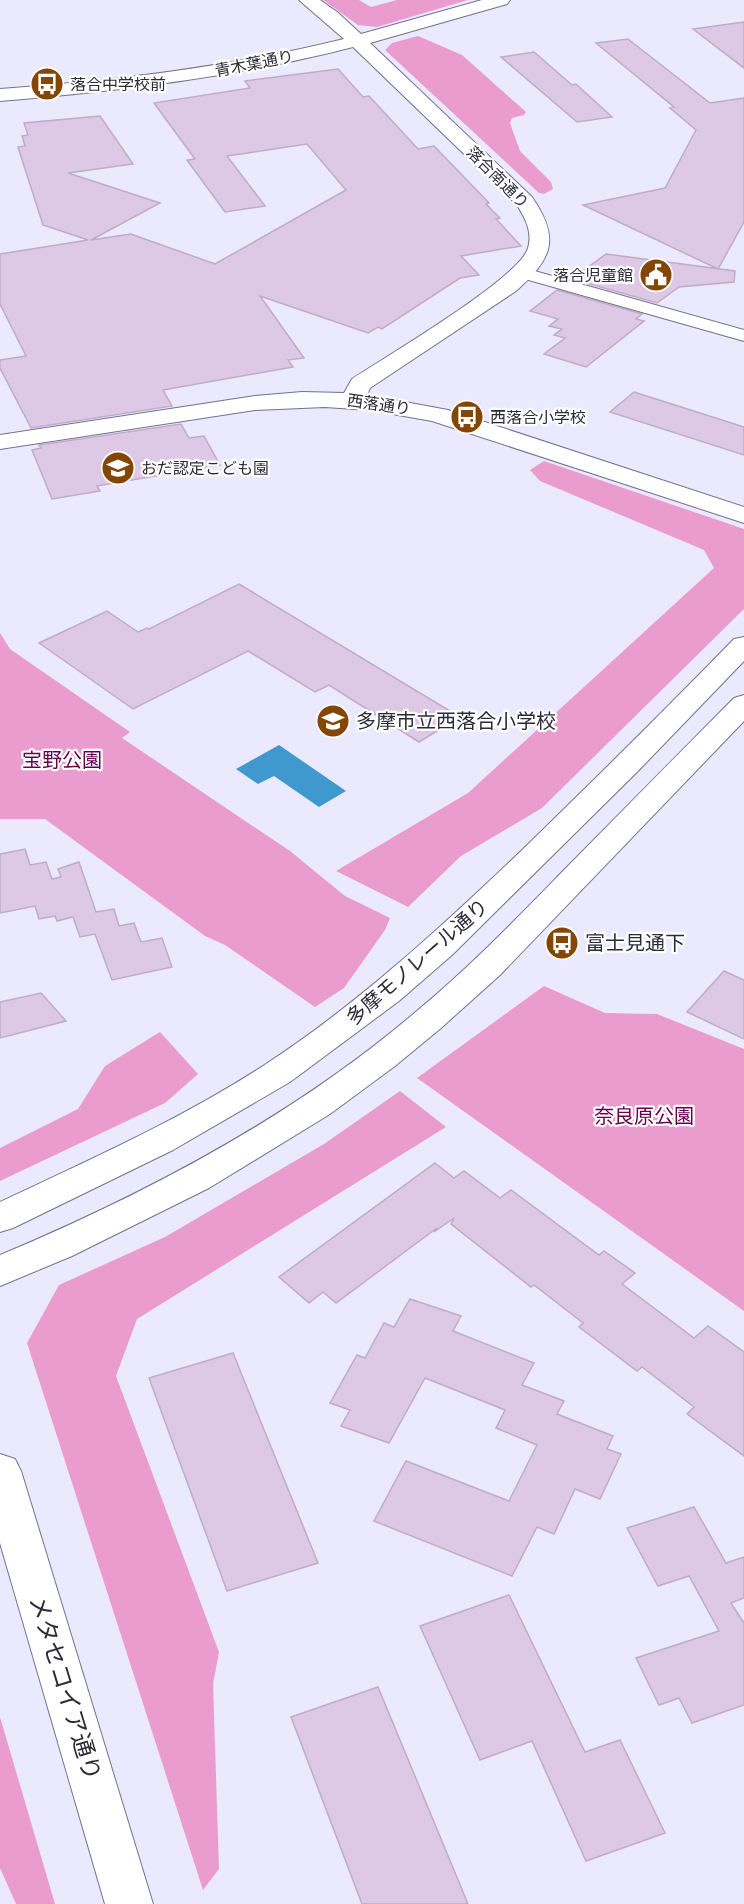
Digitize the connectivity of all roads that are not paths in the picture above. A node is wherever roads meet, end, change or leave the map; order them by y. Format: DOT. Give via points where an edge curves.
graph roads {
  1 [pos="308,0"];
  2 [pos="501,0"];
  3 [pos="358,41"];
  4 [pos="0,95"];
  5 [pos="524,273"];
  6 [pos="744,336"];
  7 [pos="353,399"];
  8 [pos="0,441"];
  9 [pos="744,515"];
  10 [pos="744,645"];
  11 [pos="744,704"];
  12 [pos="0,1218"];
  13 [pos="0,1271"];
  14 [pos="0,1471"];
  15 [pos="129,1904"];
  1 -- 3 [label="street, 落合南通り"];
  2 -- 3 [label="street, 青木葉通り"];
  3 -- 4 [label="street, 青木葉通り" via="182,76"];
  3 -- 5 [label="street, 落合南通り" via="531,209 542,236"];
  5 -- 6 [label="street"];
  5 -- 7 [label="street, 落合南通り" via="360,384"];
  7 -- 8 [label="street, 西落通り" via="255,403"];
  7 -- 9 [label="street, 西落通り" via="450,418"];
  10 -- 12 [label="street, 多摩モノレール通り" via="441,946 378,1000 268,1079 160,1141"];
  11 -- 13 [label="street" via="488,967 383,1057 317,1105 195,1178"];
  14 -- 15 [label="street, メタセコイア通り"];
}
